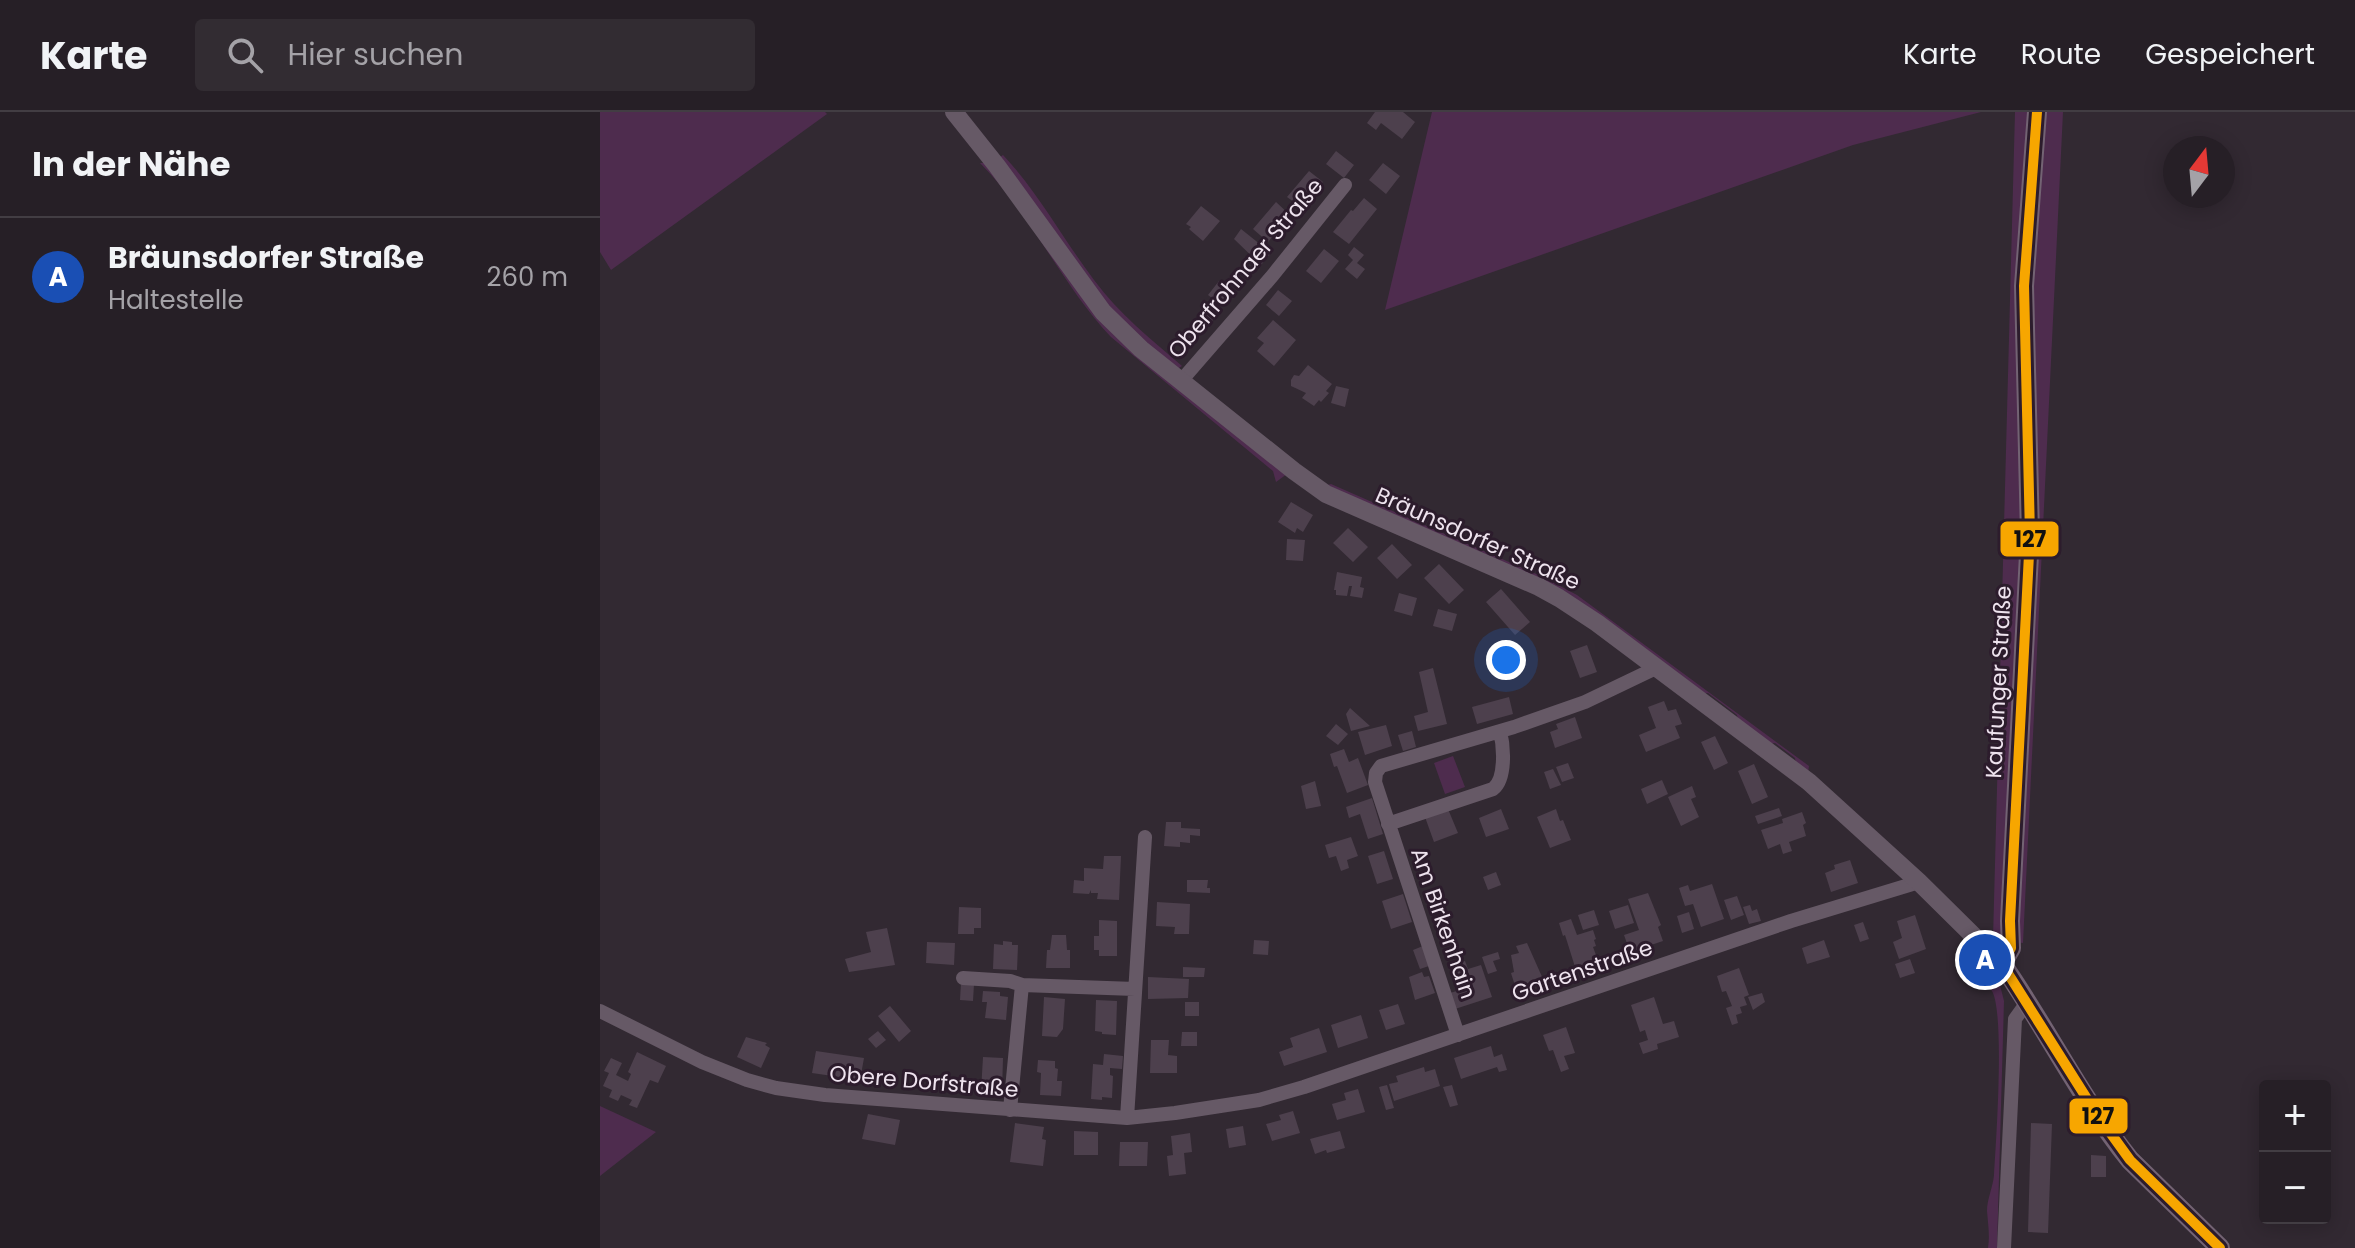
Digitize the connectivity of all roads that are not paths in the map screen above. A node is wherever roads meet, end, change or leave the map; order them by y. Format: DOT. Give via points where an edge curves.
graph roads {
  1 [pos="954,112"];
  2 [pos="2037,112"];
  3 [pos="1345,185"];
  4 [pos="1181,381"];
  5 [pos="1294,471"];
  6 [pos="1656,668"];
  7 [pos="1500,731"];
  8 [pos="1388,824"];
  9 [pos="1145,837"];
  10 [pos="1919,882"];
  11 [pos="2002,964"];
  12 [pos="963,978"];
  13 [pos="1022,985"];
  14 [pos="1135,989"];
  15 [pos="2028,1001"];
  16 [pos="600,1011"];
  17 [pos="1458,1035"];
  18 [pos="1259,1100"];
  19 [pos="1010,1110"];
  20 [pos="1127,1118"];
  21 [pos="2004,1248"];
  22 [pos="2220,1248"];
  1 -- 4 [label="street, Oberfrohnaer Straße" via="1103,312"];
  2 -- 11 [label="main road, Kaufunger Straße" via="2024,286 2030,535 2011,948"];
  3 -- 4 [label="street, Oberfrohnaer Straße"];
  4 -- 5 [label="street, Oberfrohnaer Straße"];
  5 -- 6 [label="street, Bräunsdorfer Straße" via="1343,503 1559,598"];
  6 -- 7 [label="street, Am Birkenhain" via="1585,702"];
  6 -- 10 [label="street, Bräunsdorfer Straße" via="1809,782"];
  7 -- 8 [label="street, Am Birkenhain" via="1498,785"];
  7 -- 8 [label="street, Am Birkenhain" via="1381,766 1375,782"];
  8 -- 17 [label="street, Am Birkenhain"];
  9 -- 14 [label="street"];
  10 -- 11 [label="street, Bräunsdorfer Straße"];
  10 -- 17 [label="street, Gartenstraße"];
  11 -- 15 [label="main road"];
  12 -- 13 [label="street"];
  13 -- 14 [label="street"];
  13 -- 19 [label="street"];
  14 -- 20 [label="street"];
  15 -- 21 [label="street" via="2015,1019"];
  15 -- 22 [label="main road" via="2117,1145"];
  16 -- 19 [label="street, Obere Dorfstraße" via="702,1062 776,1088"];
  17 -- 18 [label="street, Gartenstraße"];
  18 -- 20 [label="street, Obere Dorfstraße"];
  19 -- 20 [label="street, Obere Dorfstraße"];
}
